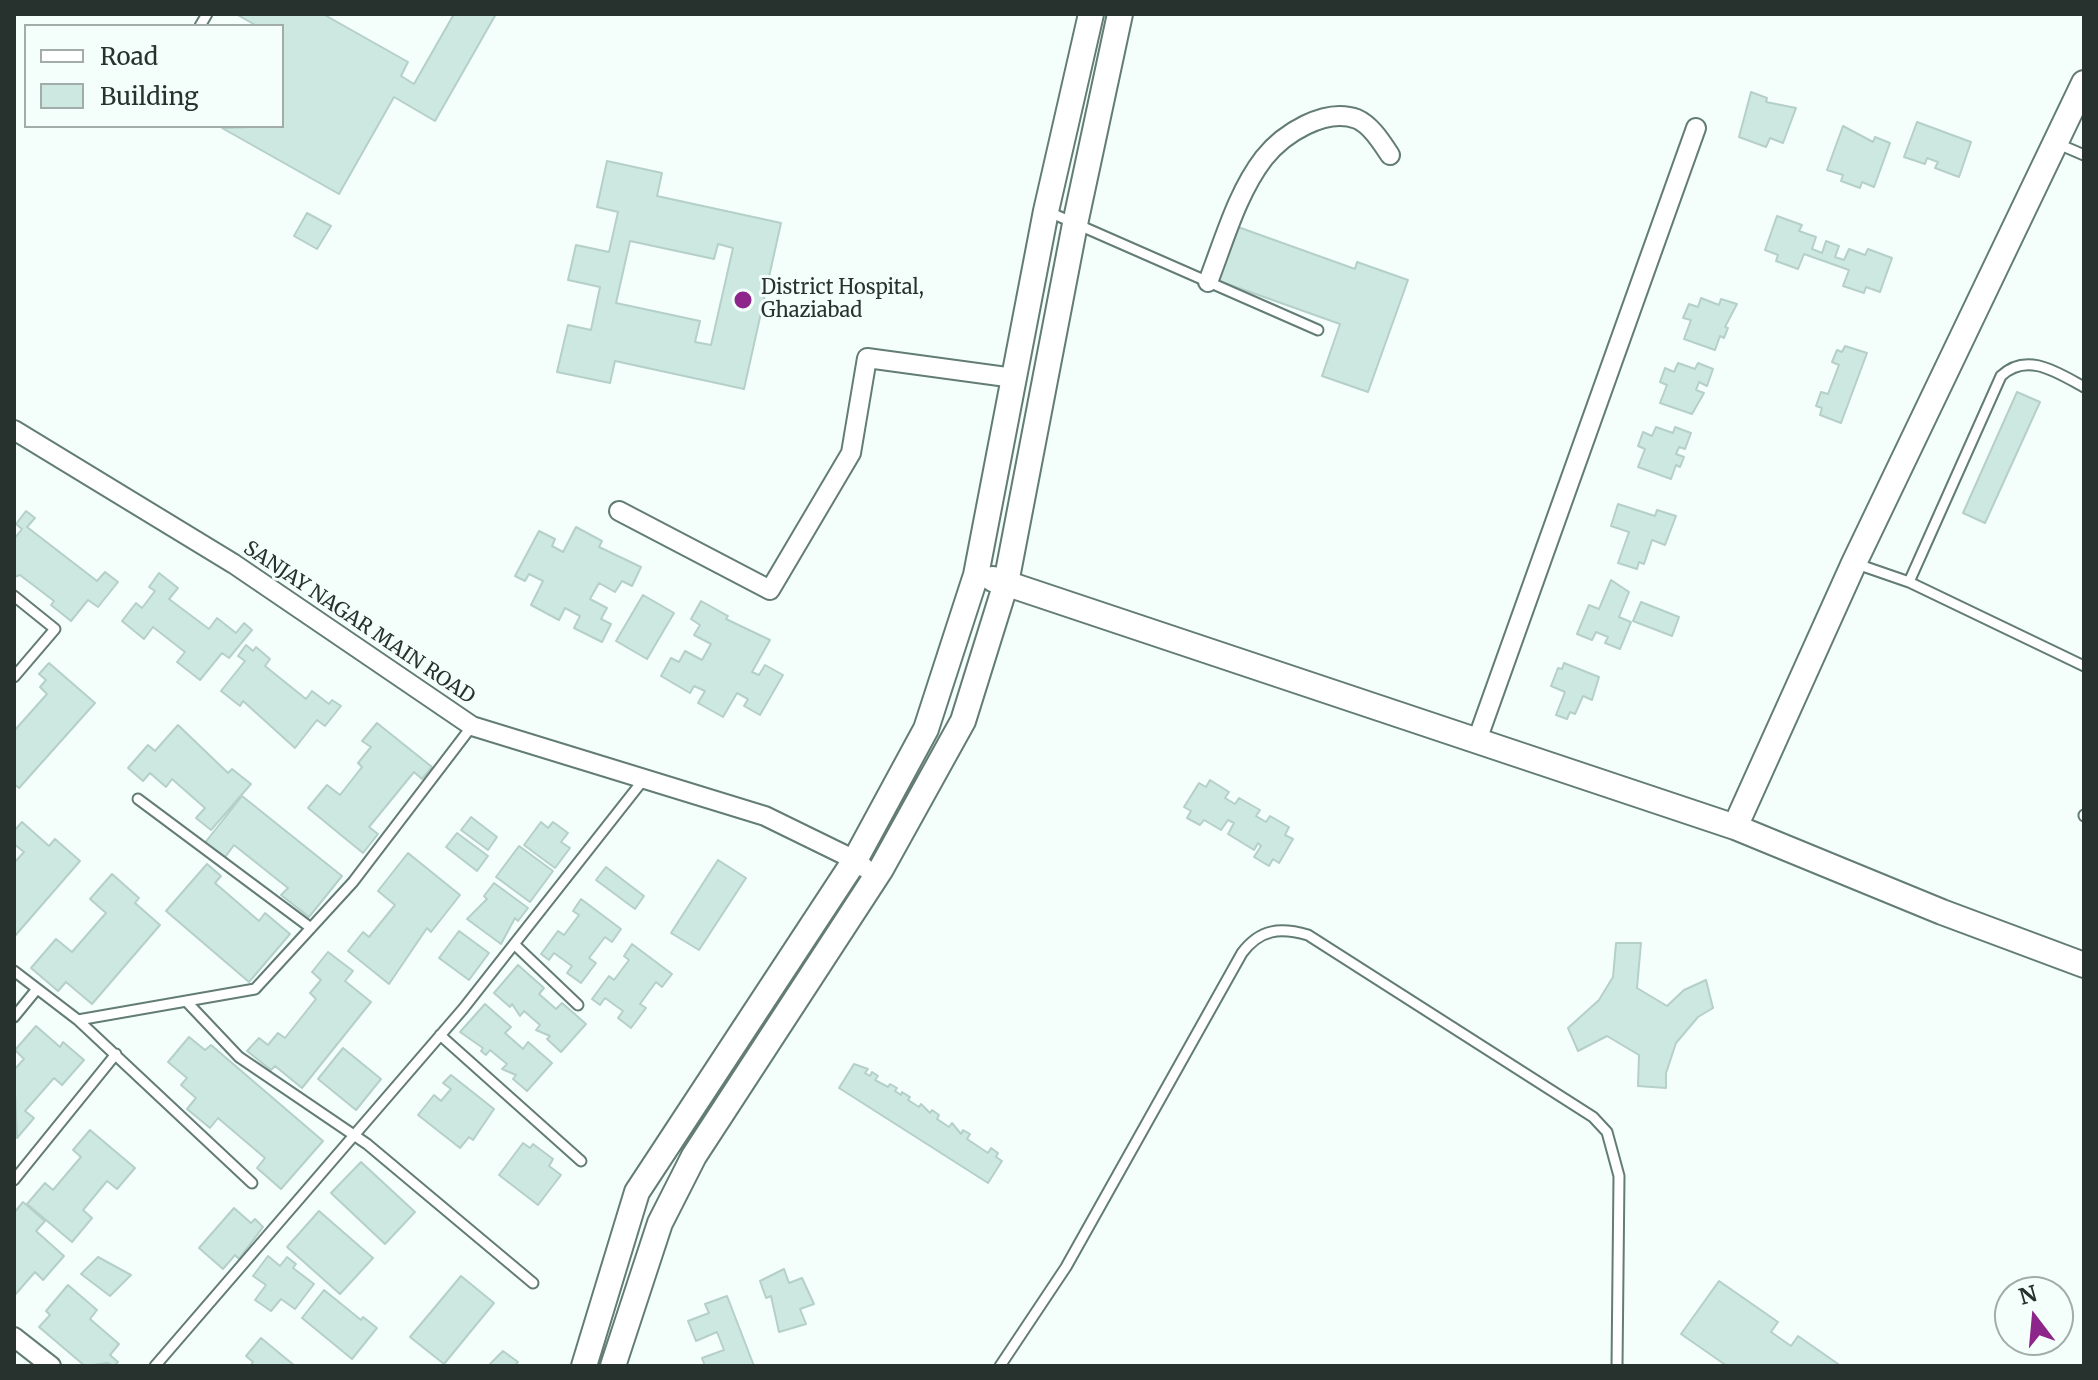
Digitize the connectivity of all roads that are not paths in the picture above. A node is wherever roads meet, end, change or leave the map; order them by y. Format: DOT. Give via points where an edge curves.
graph roads {
  1 [pos="1091,14"];
  2 [pos="1120,14"];
  3 [pos="2084,83"];
  4 [pos="1696,128"];
  5 [pos="2056,143"];
  6 [pos="1390,155"];
  7 [pos="2084,155"];
  8 [pos="1046,211"];
  9 [pos="1075,224"];
  10 [pos="1208,282"];
  11 [pos="1318,330"];
  12 [pos="1014,378"];
  13 [pos="2084,387"];
  14 [pos="14,430"];
  15 [pos="619,511"];
  16 [pos="1854,563"];
  17 [pos="976,575"];
  18 [pos="1909,582"];
  19 [pos="1006,583"];
  20 [pos="14,596"];
  21 [pos="2084,666"];
  22 [pos="14,677"];
  23 [pos="472,726"];
  24 [pos="1476,743"];
  25 [pos="644,779"];
  26 [pos="138,799"];
  27 [pos="1735,827"];
  28 [pos="855,860"];
  29 [pos="876,877"];
  30 [pos="311,928"];
  31 [pos="514,944"];
  32 [pos="2084,965"];
  33 [pos="14,971"];
  34 [pos="37,989"];
  35 [pos="186,1001"];
  36 [pos="578,1005"];
  37 [pos="14,1017"];
  38 [pos="78,1020"];
  39 [pos="440,1035"];
  40 [pos="116,1054"];
  41 [pos="353,1136"];
  42 [pos="581,1161"];
  43 [pos="14,1180"];
  44 [pos="252,1183"];
  45 [pos="533,1283"];
  46 [pos="14,1337"];
  47 [pos="51,1366"];
  48 [pos="155,1366"];
  49 [pos="584,1366"];
  50 [pos="613,1366"];
  51 [pos="1000,1366"];
  52 [pos="1617,1366"];
  1 -- 8 [label="street"];
  2 -- 9 [label="street"];
  3 -- 5 [label="street"];
  4 -- 24 [label="street"];
  5 -- 7 [label="lane"];
  5 -- 16 [label="street"];
  6 -- 10 [label="street" via="1357,119 1330,116 1303,126 1265,157 1239,203"];
  8 -- 9 [label="lane"];
  8 -- 12 [label="street"];
  9 -- 10 [label="lane"];
  9 -- 19 [label="street"];
  10 -- 11 [label="lane"];
  12 -- 15 [label="street" via="867,358 851,453 770,590"];
  12 -- 17 [label="street"];
  13 -- 18 [label="lane" via="2026,364 2001,376"];
  14 -- 23 [label="street, SANJAY NAGAR MAIN ROAD" via="234,564"];
  16 -- 18 [label="lane"];
  16 -- 27 [label="street"];
  17 -- 19 [label="street"];
  17 -- 28 [label="street" via="926,729"];
  18 -- 21 [label="lane"];
  19 -- 24 [label="street"];
  19 -- 29 [label="street" via="963,721"];
  20 -- 22 [label="lane" via="55,629"];
  23 -- 25 [label="street, SANJAY NAGAR MAIN ROAD"];
  23 -- 30 [label="lane" via="353,882"];
  24 -- 27 [label="street"];
  25 -- 28 [label="street, SANJAY NAGAR MAIN ROAD" via="765,816"];
  25 -- 31 [label="lane"];
  26 -- 30 [label="lane"];
  27 -- 32 [label="street"];
  28 -- 29 [label="street, SANJAY NAGAR MAIN ROAD"];
  28 -- 49 [label="street" via="637,1192"];
  29 -- 50 [label="street" via="694,1156 660,1223"];
  30 -- 35 [label="lane" via="255,989"];
  31 -- 36 [label="lane"];
  31 -- 39 [label="lane"];
  33 -- 34 [label="lane"];
  34 -- 37 [label="lane"];
  34 -- 38 [label="lane"];
  35 -- 38 [label="lane"];
  35 -- 41 [label="lane" via="239,1057"];
  38 -- 40 [label="lane"];
  39 -- 41 [label="lane"];
  39 -- 42 [label="lane"];
  40 -- 43 [label="lane"];
  40 -- 44 [label="lane"];
  41 -- 45 [label="lane"];
  41 -- 48 [label="lane"];
  46 -- 47 [label="street"];
  51 -- 52 [label="lane" via="1066,1267 1242,953 1253,938 1286,928 1308,935 1593,1117 1607,1132 1619,1176"];
}
